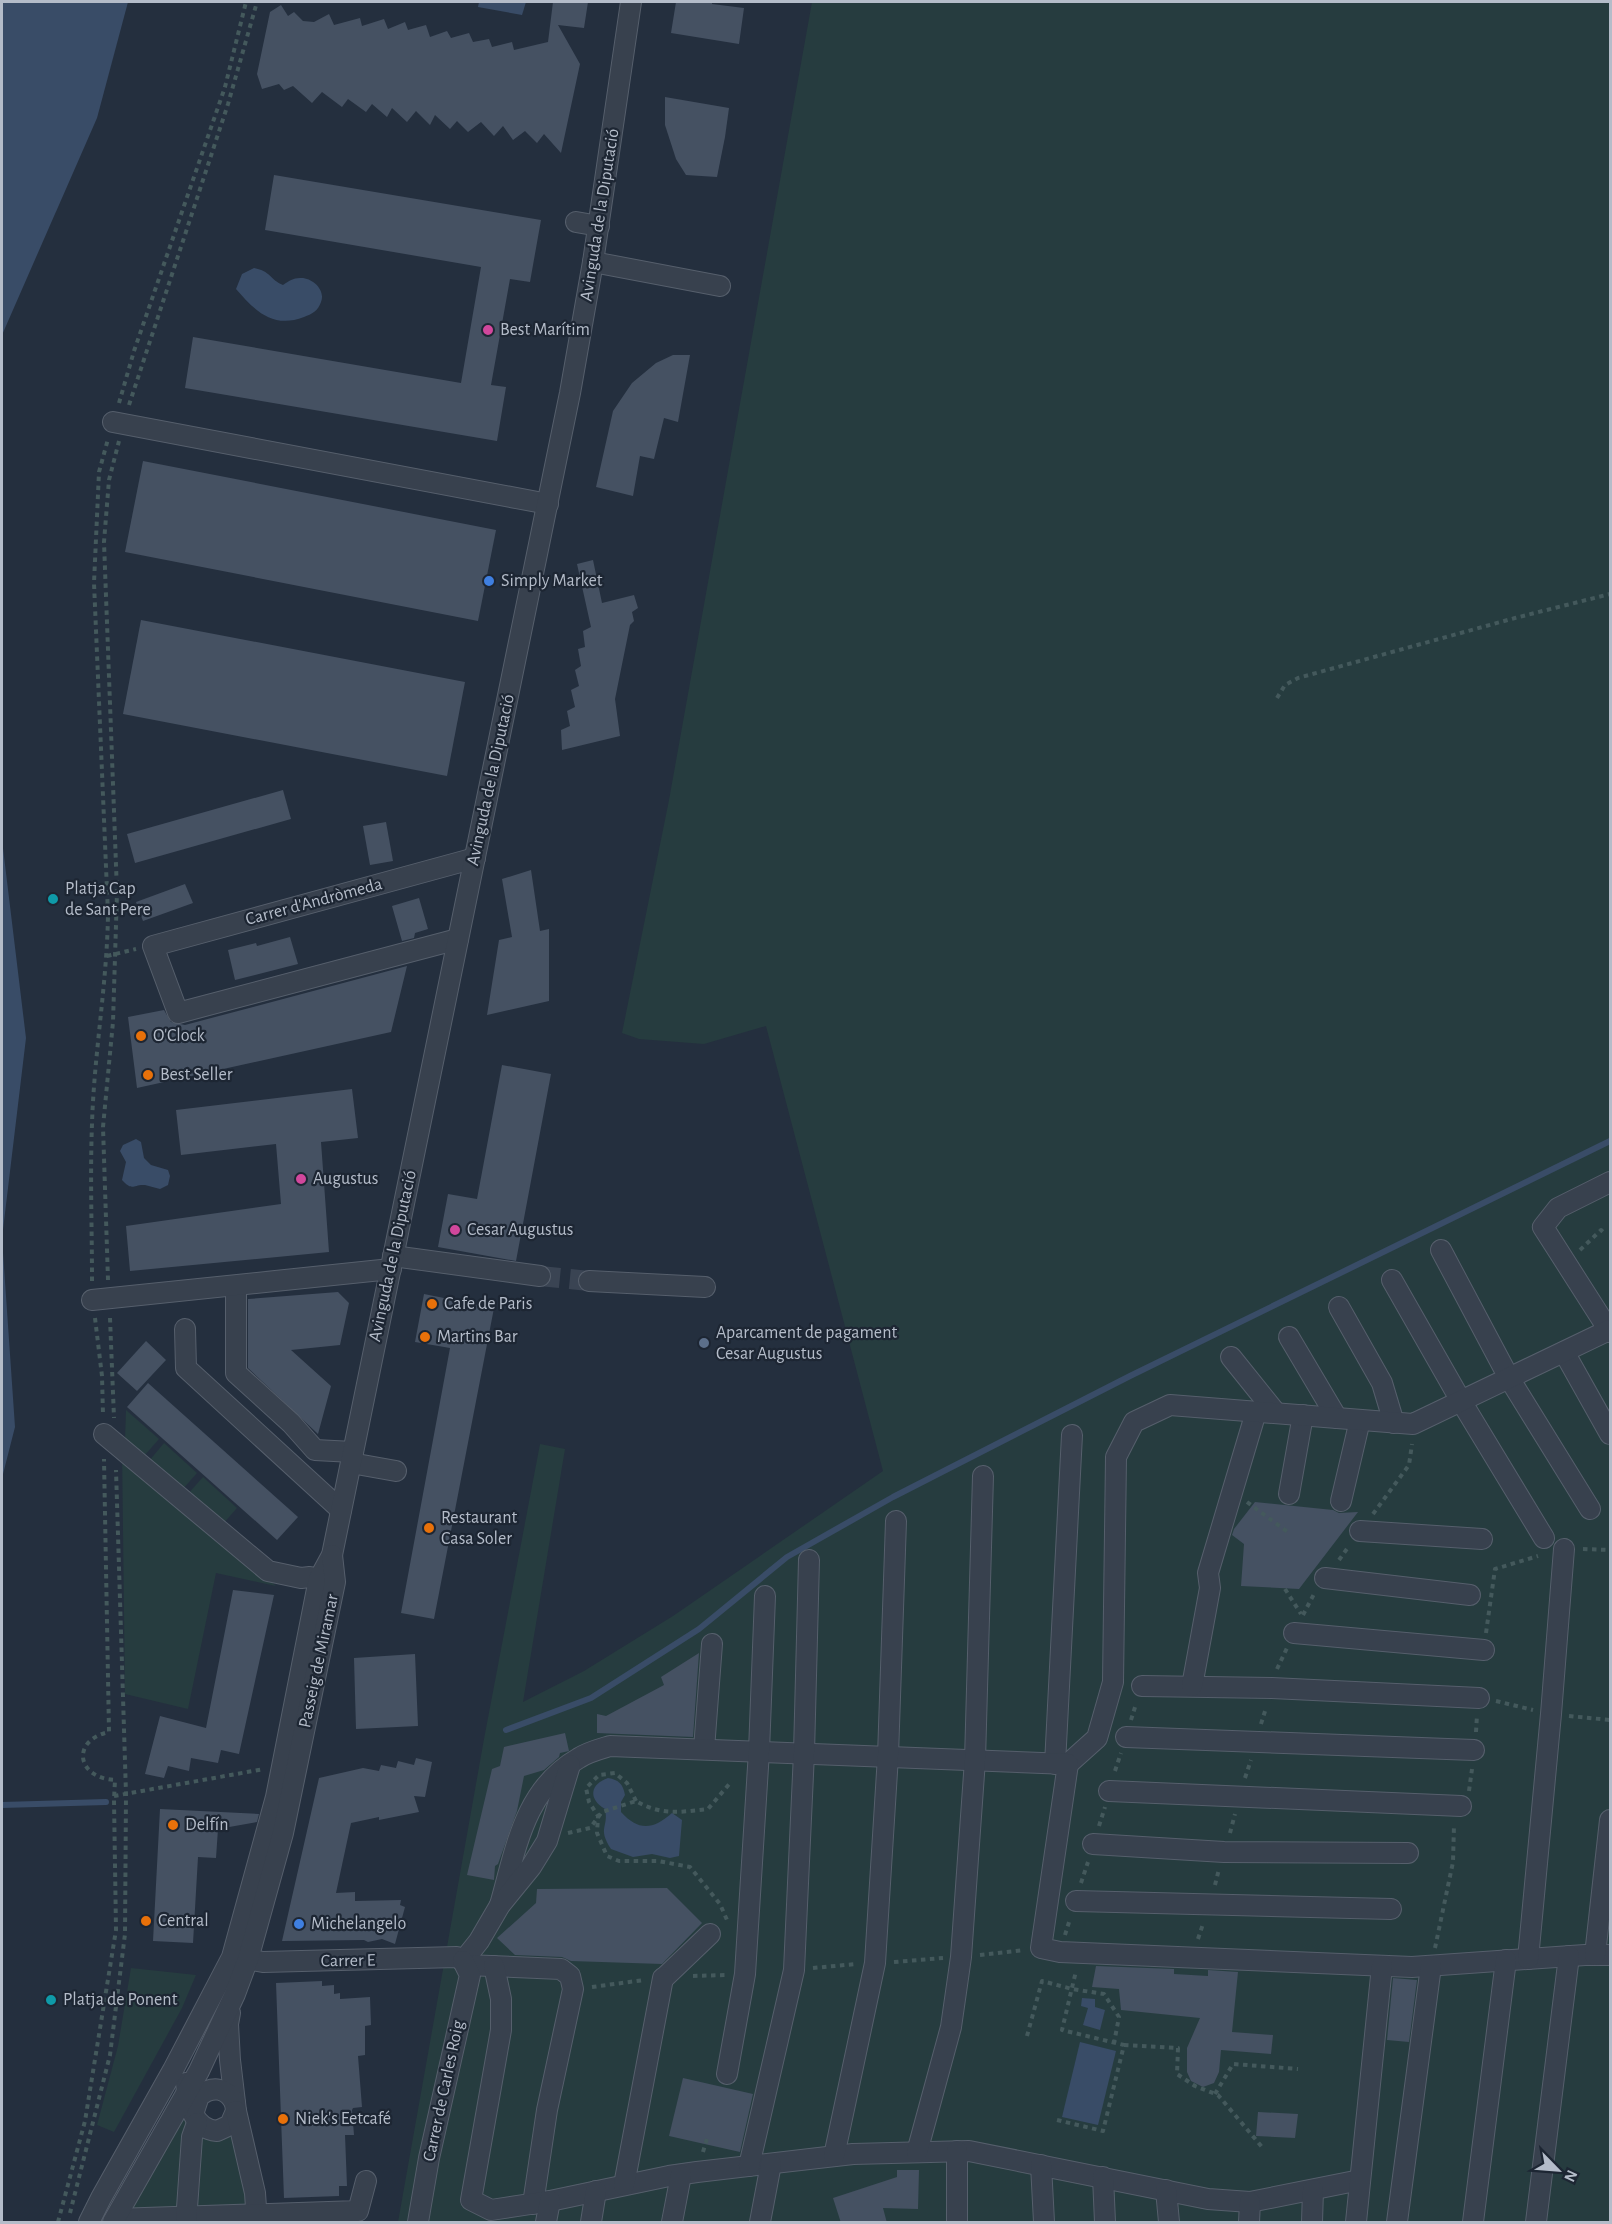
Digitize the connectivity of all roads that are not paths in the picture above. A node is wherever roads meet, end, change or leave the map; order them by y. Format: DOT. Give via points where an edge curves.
graph roads {
  1 [pos="631,2"];
  2 [pos="576,222"];
  3 [pos="598,226"];
  4 [pos="593,262"];
  5 [pos="720,286"];
  6 [pos="118,423"];
  7 [pos="548,504"];
  8 [pos="475,858"];
  9 [pos="458,939"];
  10 [pos="1611,1182"];
  11 [pos="1441,1250"];
  12 [pos="392,1262"];
  13 [pos="540,1276"];
  14 [pos="1392,1280"];
  15 [pos="589,1281"];
  16 [pos="236,1286"];
  17 [pos="705,1287"];
  18 [pos="101,1300"];
  19 [pos="1339,1306"];
  20 [pos="185,1329"];
  21 [pos="1610,1331"];
  22 [pos="1289,1337"];
  23 [pos="1564,1352"];
  24 [pos="1231,1357"];
  25 [pos="1509,1378"];
  26 [pos="1461,1401"];
  27 [pos="1256,1412"];
  28 [pos="1276,1413"];
  29 [pos="1303,1415"];
  30 [pos="1337,1418"];
  31 [pos="1360,1420"];
  32 [pos="1394,1423"];
  33 [pos="1611,1434"];
  34 [pos="1072,1435"];
  35 [pos="110,1439"];
  36 [pos="352,1458"];
  37 [pos="396,1471"];
  38 [pos="984,1476"];
  39 [pos="1288,1494"];
  40 [pos="1341,1501"];
  41 [pos="1590,1509"];
  42 [pos="341,1510"];
  43 [pos="896,1521"];
  44 [pos="1360,1531"];
  45 [pos="1544,1538"];
  46 [pos="1482,1539"];
  47 [pos="1564,1549"];
  48 [pos="332,1555"];
  49 [pos="809,1560"];
  50 [pos="310,1577"];
  51 [pos="1325,1578"];
  52 [pos="1470,1595"];
  53 [pos="765,1596"];
  54 [pos="1298,1624"];
  55 [pos="712,1644"];
  56 [pos="1484,1650"];
  57 [pos="1142,1686"];
  58 [pos="1192,1686"];
  59 [pos="1479,1698"];
  60 [pos="1126,1737"];
  61 [pos="704,1749"];
  62 [pos="1474,1750"];
  63 [pos="759,1751"];
  64 [pos="804,1753"];
  65 [pos="888,1756"];
  66 [pos="975,1760"];
  67 [pos="1061,1764"];
  68 [pos="570,1766"];
  69 [pos="1109,1791"];
  70 [pos="1461,1806"];
  71 [pos="1611,1820"];
  72 [pos="1094,1844"];
  73 [pos="1408,1853"];
  74 [pos="1076,1901"];
  75 [pos="500,1905"];
  76 [pos="1391,1909"];
  77 [pos="710,1934"];
  78 [pos="1603,1955"];
  79 [pos="1569,1956"];
  80 [pos="249,1957"];
  81 [pos="1528,1959"];
  82 [pos="1506,1960"];
  83 [pos="465,1963"];
  84 [pos="494,1966"];
  85 [pos="1382,1966"];
  86 [pos="1431,1966"];
  87 [pos="220,1979"];
  88 [pos="235,1994"];
  89 [pos="727,2074"];
  90 [pos="196,2104"];
  91 [pos="236,2107"];
  92 [pos="957,2151"];
  93 [pos="917,2152"];
  94 [pos="834,2156"];
  95 [pos="771,2164"];
  96 [pos="1041,2165"];
  97 [pos="749,2166"];
  98 [pos="681,2175"];
  99 [pos="112,2177"];
  100 [pos="1103,2177"];
  101 [pos="366,2181"];
  102 [pos="1360,2181"];
  103 [pos="624,2186"];
  104 [pos="1166,2190"];
  105 [pos="1313,2190"];
  106 [pos="596,2191"];
  107 [pos="541,2202"];
  108 [pos="1250,2202"];
  109 [pos="256,2218"];
  110 [pos="186,2220"];
  111 [pos="114,2221"];
  112 [pos="89,2223"];
  113 [pos="418,2223"];
  114 [pos="546,2223"];
  115 [pos="591,2223"];
  116 [pos="672,2223"];
  117 [pos="760,2223"];
  118 [pos="957,2223"];
  119 [pos="1044,2223"];
  120 [pos="1105,2223"];
  121 [pos="1169,2223"];
  122 [pos="1248,2223"];
  123 [pos="1312,2223"];
  124 [pos="1356,2223"];
  125 [pos="1397,2223"];
  126 [pos="1473,2223"];
  127 [pos="1536,2223"];
  1 -- 3 [label="street, Avinguda de la Diputació"];
  2 -- 3 [label="street"];
  3 -- 4 [label="street, Avinguda de la Diputació"];
  4 -- 5 [label="street"];
  4 -- 7 [label="street, Avinguda de la Diputació"];
  6 -- 7 [label="street"];
  7 -- 8 [label="street, Avinguda de la Diputació"];
  8 -- 9 [label="street, Avinguda de la Diputació"];
  8 -- 9 [label="street, Carrer d'Andròmeda" via="153,946 178,1013"];
  9 -- 12 [label="street, Avinguda de la Diputació"];
  10 -- 21 [label="street" via="1558,1209 1544,1227"];
  11 -- 25 [label="street"];
  12 -- 13 [label="street"];
  12 -- 16 [label="street"];
  12 -- 36 [label="street, Avinguda de la Diputació"];
  14 -- 26 [label="street"];
  15 -- 17 [label="street"];
  16 -- 18 [label="street"];
  16 -- 36 [label="street" via="236,1373 315,1450"];
  19 -- 32 [label="street" via="1382,1383"];
  20 -- 42 [label="street" via="186,1368"];
  21 -- 23 [label="street"];
  22 -- 30 [label="street"];
  23 -- 25 [label="street"];
  23 -- 33 [label="street"];
  24 -- 28 [label="street"];
  25 -- 26 [label="street"];
  25 -- 41 [label="street"];
  26 -- 32 [label="street" via="1413,1424"];
  26 -- 45 [label="street"];
  27 -- 28 [label="street"];
  27 -- 58 [label="street" via="1208,1573 1210,1588"];
  27 -- 67 [label="street" via="1170,1405 1134,1422 1116,1456 1113,1682 1097,1738"];
  28 -- 29 [label="street"];
  29 -- 30 [label="street"];
  29 -- 39 [label="street"];
  30 -- 31 [label="street"];
  31 -- 32 [label="street"];
  31 -- 40 [label="street"];
  34 -- 67 [label="street"];
  35 -- 50 [label="street" via="268,1572"];
  36 -- 37 [label="street"];
  36 -- 42 [label="street, Avinguda de la Diputació"];
  38 -- 66 [label="street"];
  42 -- 48 [label="street, Avinguda de la Diputació"];
  43 -- 65 [label="street"];
  44 -- 46 [label="street"];
  47 -- 81 [label="street"];
  48 -- 80 [label="street, Passeig de Miramar" via="320,1579 276,1797"];
  48 -- 80 [label="street, Passeig de Miramar" via="335,1582 283,1833"];
  49 -- 64 [label="street"];
  51 -- 52 [label="street"];
  53 -- 63 [label="street"];
  54 -- 56 [label="street"];
  55 -- 61 [label="street"];
  57 -- 58 [label="street"];
  58 -- 59 [label="street"];
  60 -- 62 [label="street"];
  61 -- 63 [label="street"];
  61 -- 68 [label="street" via="610,1746 579,1758"];
  63 -- 64 [label="street"];
  63 -- 89 [label="street" via="745,1974"];
  64 -- 65 [label="street"];
  64 -- 97 [label="street" via="794,1970"];
  65 -- 66 [label="street"];
  65 -- 94 [label="street" via="875,1963"];
  66 -- 67 [label="street"];
  66 -- 93 [label="street" via="962,1957 951,2027"];
  67 -- 85 [label="street" via="1051,1950"];
  68 -- 75 [label="street" via="549,1837"];
  68 -- 75 [label="street" via="544,1786 526,1816"];
  69 -- 70 [label="street"];
  71 -- 78 [label="street"];
  72 -- 73 [label="street" via="1224,1852"];
  74 -- 76 [label="street"];
  75 -- 83 [label="street"];
  77 -- 103 [label="street" via="664,1978"];
  78 -- 79 [label="street"];
  79 -- 81 [label="street"];
  79 -- 127 [label="street"];
  80 -- 83 [label="street, Carrer E" via="457,1957"];
  80 -- 87 [label="street, Passeig de Miramar"];
  80 -- 88 [label="street, Passeig de Miramar"];
  81 -- 82 [label="street"];
  82 -- 86 [label="street"];
  82 -- 126 [label="street"];
  83 -- 84 [label="street, Carrer E"];
  83 -- 113 [label="street, Carrer de Carles Roig" via="470,1975"];
  84 -- 107 [label="street, Carrer E" via="561,1969 570,1976 573,1989 547,2110"];
  84 -- 107 [label="street" via="501,1999 501,2030 471,2200 491,2210"];
  85 -- 86 [label="street"];
  85 -- 102 [label="street"];
  86 -- 125 [label="street"];
  87 -- 90 [label="street, Passeig de Miramar" via="211,2021 186,2073"];
  87 -- 99 [label="street, Passeig de Miramar"];
  88 -- 90 [label="street, Passeig de Miramar" via="200,2071"];
  88 -- 91 [label="street, Passeig de Miramar" via="228,2024"];
  90 -- 91 [label="street" via="213,2089 226,2092"];
  90 -- 91 [label="street" via="209,2131 224,2129 235,2119"];
  90 -- 99 [label="street, Passeig de Miramar" via="177,2093 168,2100 141,2147"];
  90 -- 110 [label="street"];
  90 -- 111 [label="street, Passeig de Miramar"];
  91 -- 109 [label="street, Passeig de Miramar" via="255,2193"];
  92 -- 93 [label="street"];
  92 -- 96 [label="street"];
  92 -- 118 [label="street"];
  93 -- 94 [label="street"];
  94 -- 95 [label="street"];
  95 -- 97 [label="street"];
  95 -- 117 [label="street"];
  96 -- 100 [label="street"];
  96 -- 119 [label="street"];
  97 -- 98 [label="street"];
  98 -- 103 [label="street"];
  98 -- 116 [label="street"];
  99 -- 112 [label="street, Passeig de Miramar"];
  100 -- 104 [label="street"];
  100 -- 120 [label="street"];
  101 -- 109 [label="street" via="358,2211"];
  102 -- 105 [label="street"];
  102 -- 124 [label="street"];
  103 -- 106 [label="street"];
  104 -- 108 [label="street"];
  104 -- 121 [label="street"];
  105 -- 108 [label="street"];
  105 -- 123 [label="street"];
  106 -- 107 [label="street"];
  106 -- 115 [label="street"];
  107 -- 114 [label="street"];
  108 -- 122 [label="street"];
  109 -- 110 [label="street"];
  110 -- 111 [label="street"];
}
